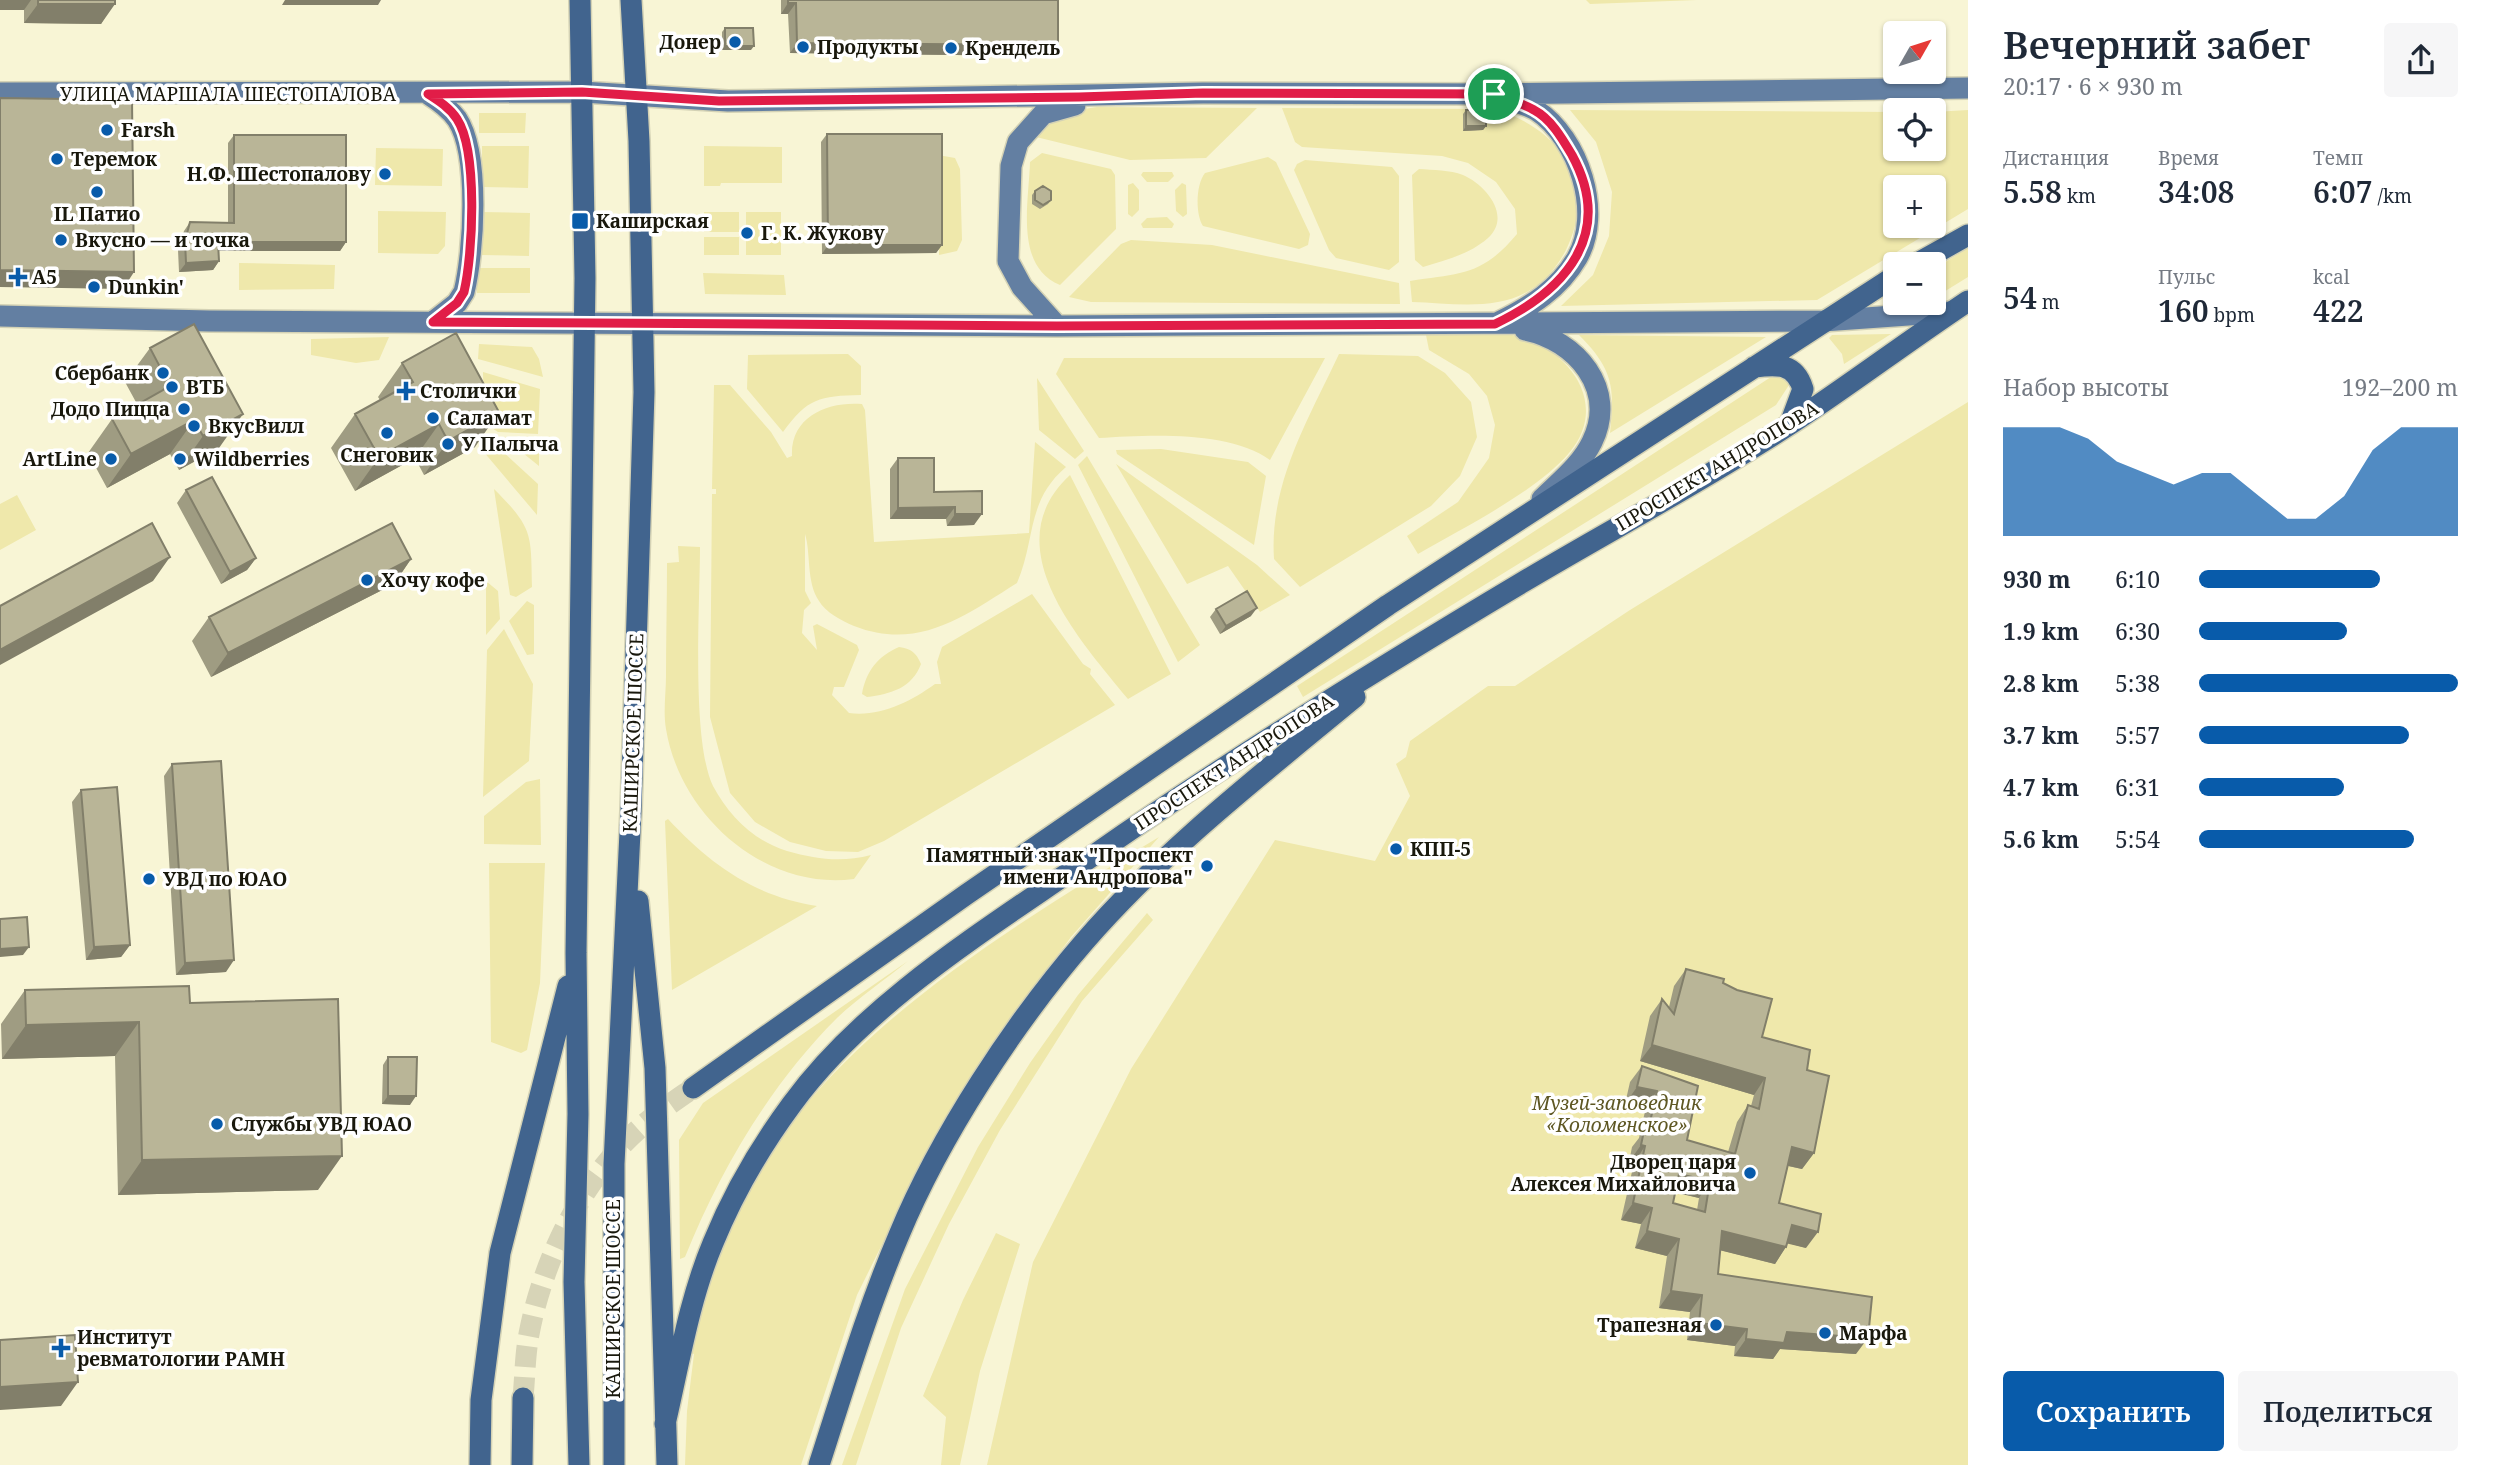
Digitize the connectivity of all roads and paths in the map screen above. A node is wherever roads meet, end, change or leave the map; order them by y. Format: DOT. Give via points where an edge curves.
graph roads {
  1 [pos="580,0"];
  2 [pos="631,0"];
  3 [pos="1968,88"];
  4 [pos="582,92"];
  5 [pos="0,93"];
  6 [pos="428,94"];
  7 [pos="1494,94"];
  8 [pos="636,95"];
  9 [pos="1103,97"];
  10 [pos="1968,235"];
  11 [pos="1938,252"];
  12 [pos="1883,284"];
  13 [pos="1960,307"];
  14 [pos="0,316"];
  15 [pos="1823,321"];
  16 [pos="433,322"];
  17 [pos="585,323"];
  18 [pos="643,323"];
  19 [pos="1495,324"];
  20 [pos="1057,326"];
  21 [pos="1751,367"];
  22 [pos="1790,424"];
  23 [pos="1529,512"];
  24 [pos="1418,645"];
  25 [pos="631,819"];
  26 [pos="576,953"];
  27 [pos="693,1088"];
  28 [pos="523,1398"];
  29 [pos="665,1424"];
  30 [pos="480,1465"];
  31 [pos="522,1465"];
  32 [pos="579,1465"];
  33 [pos="614,1465"];
  34 [pos="667,1465"];
  35 [pos="819,1465"];
  1 -- 4 [label="main road, КАШИРСКОЕ ШОССЕ"];
  2 -- 8 [label="main road, КАШИРСКОЕ ШОССЕ"];
  3 -- 7 [label="main road, УЛИЦА МАРШАЛА ШЕСТОПАЛОВА"];
  4 -- 6 [label="main road, УЛИЦА МАРШАЛА ШЕСТОПАЛОВА"];
  4 -- 8 [label="main road, УЛИЦА МАРШАЛА ШЕСТОПАЛОВА"];
  4 -- 17 [label="main road, КАШИРСКОЕ ШОССЕ"];
  5 -- 6 [label="main road, УЛИЦА МАРШАЛА ШЕСТОПАЛОВА"];
  6 -- 16 [label="main road" via="447,107 460,125 468,153 471,200 464,292"];
  7 -- 9 [label="main road, УЛИЦА МАРШАЛА ШЕСТОПАЛОВА"];
  7 -- 19 [label="main road" via="1536,110 1559,132 1581,172 1588,204 1585,239 1566,275 1524,310"];
  8 -- 9 [label="main road, УЛИЦА МАРШАЛА ШЕСТОПАЛОВА" via="719,101"];
  8 -- 18 [label="main road, КАШИРСКОЕ ШОССЕ"];
  9 -- 20 [label="main road" via="1043,114 1018,142 1010,166 1008,261 1022,287"];
  10 -- 11 [label="main road"];
  12 -- 15 [label="main road, ПРОСПЕКТ АНДРОПОВА"];
  13 -- 15 [label="main road"];
  13 -- 22 [label="main road, ПРОСПЕКТ АНДРОПОВА"];
  14 -- 16 [label="main road"];
  15 -- 19 [label="main road"];
  15 -- 21 [label="main road, ПРОСПЕКТ АНДРОПОВА"];
  16 -- 17 [label="main road"];
  17 -- 18 [label="main road"];
  17 -- 26 [label="main road, КАШИРСКОЕ ШОССЕ"];
  18 -- 20 [label="main road"];
  18 -- 25 [label="main road, КАШИРСКОЕ ШОССЕ"];
  19 -- 20 [label="main road"];
  19 -- 23 [label="main road" via="1544,334 1563,344 1594,377 1600,397 1592,441 1578,463"];
  21 -- 22 [label="main road" via="1782,364 1796,374 1803,389"];
  21 -- 23 [label="main road, ПРОСПЕКТ АНДРОПОВА"];
  22 -- 24 [label="main road, ПРОСПЕКТ АНДРОПОВА"];
  23 -- 27 [label="main road, ПРОСПЕКТ АНДРОПОВА" via="967,894"];
  24 -- 29 [label="main road, ПРОСПЕКТ АНДРОПОВА" via="1197,783 981,933 896,999 822,1067 762,1147 712,1245"];
  24 -- 35 [label="main road" via="1161,863 1085,942 1019,1028 954,1126 899,1234"];
  25 -- 29 [label="main road" via="655,1068"];
  25 -- 33 [label="main road, КАШИРСКОЕ ШОССЕ" via="614,1164"];
  26 -- 30 [label="main road" via="500,1253 482,1388"];
  26 -- 32 [label="main road, КАШИРСКОЕ ШОССЕ" via="574,1282"];
  28 -- 31 [label="main road"];
  29 -- 34 [label="main road"];
}
